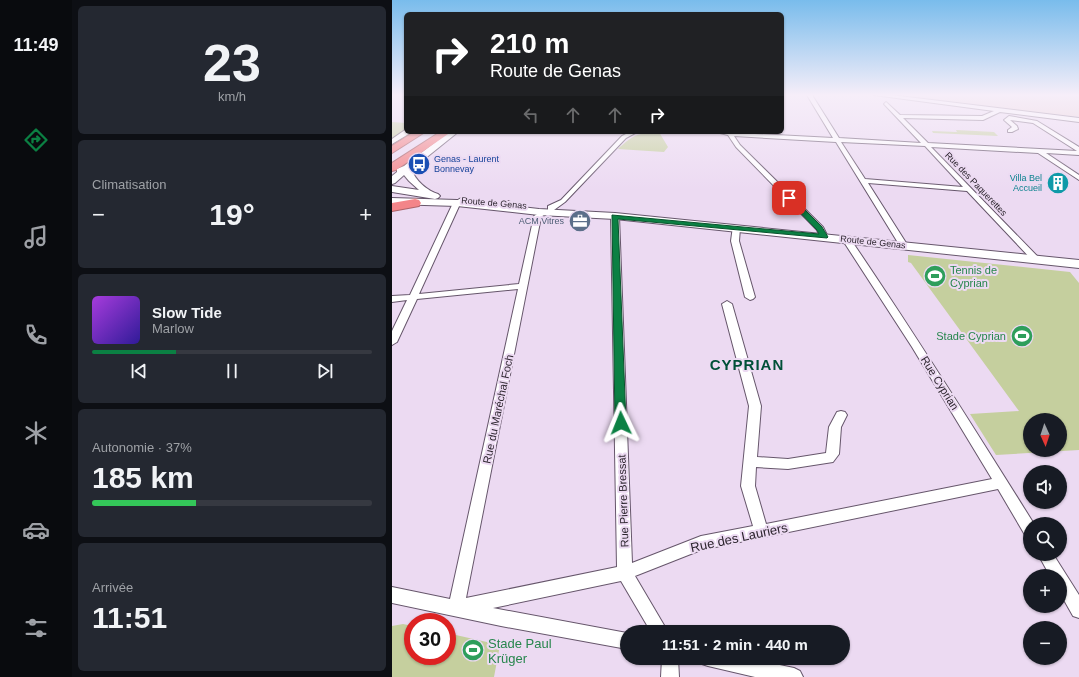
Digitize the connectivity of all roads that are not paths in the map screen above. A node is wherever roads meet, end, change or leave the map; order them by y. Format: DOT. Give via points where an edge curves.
graph roads {
  1 [pos="829,127"];
  2 [pos="908,127"];
  3 [pos="1015,127"];
  4 [pos="1042,127"];
  5 [pos="1010,131"];
  6 [pos="405,134"];
  7 [pos="417,134"];
  8 [pos="432,134"];
  9 [pos="443,134"];
  10 [pos="451,134"];
  11 [pos="630,134"];
  12 [pos="732,134"];
  13 [pos="762,134"];
  14 [pos="838,141"];
  15 [pos="392,142"];
  16 [pos="927,146"];
  17 [pos="392,150"];
  18 [pos="1079,151"];
  19 [pos="1041,152"];
  20 [pos="392,167"];
  21 [pos="407,168"];
  22 [pos="1079,178"];
  23 [pos="392,181"];
  24 [pos="863,181"];
  25 [pos="392,189"];
  26 [pos="968,189"];
  27 [pos="431,195"];
  28 [pos="392,201"];
  29 [pos="415,202"];
  30 [pos="459,202"];
  31 [pos="508,203"];
  32 [pos="392,207"];
  33 [pos="490,207"];
  34 [pos="547,210"];
  35 [pos="615,216"];
  36 [pos="736,228"];
  37 [pos="824,237"];
  38 [pos="846,239"];
  39 [pos="904,246"];
  40 [pos="1036,259"];
  41 [pos="1079,264"];
  42 [pos="524,286"];
  43 [pos="413,297"];
  44 [pos="750,297"];
  45 [pos="392,299"];
  46 [pos="727,304"];
  47 [pos="392,342"];
  48 [pos="840,415"];
  49 [pos="751,462"];
  50 [pos="1002,484"];
  51 [pos="1023,518"];
  52 [pos="761,531"];
  53 [pos="625,573"];
  54 [pos="1067,590"];
  55 [pos="392,595"];
  56 [pos="456,608"];
  57 [pos="1079,610"];
  58 [pos="656,625"];
  59 [pos="620,640"];
  60 [pos="670,665"];
  61 [pos="740,665"];
  62 [pos="670,677"];
  63 [pos="794,677"];
  1 -- 14 [label="street"];
  2 -- 16 [label="street, Rue des Paquerettes"];
  3 -- 5 [label="street" via="1015,129"];
  4 -- 18 [label="street"];
  6 -- 15 [label="main road"];
  7 -- 17 [label="highway"];
  8 -- 20 [label="highway"];
  9 -- 20 [label="highway"];
  10 -- 21 [label="main road"];
  11 -- 34 [label="street" via="624,137 563,201"];
  12 -- 13 [label="street"];
  12 -- 37 [label="street" via="738,146 820,229"];
  13 -- 14 [label="street"];
  14 -- 16 [label="street"];
  14 -- 24 [label="street"];
  16 -- 19 [label="street"];
  16 -- 26 [label="street, Rue des Paquerettes"];
  18 -- 19 [label="street"];
  19 -- 22 [label="street"];
  20 -- 21 [label="main road"];
  21 -- 23 [label="main road"];
  21 -- 27 [label="main road" via="414,181"];
  24 -- 26 [label="street"];
  24 -- 39 [label="street"];
  25 -- 27 [label="main road, Route de Genas"];
  26 -- 40 [label="street, Rue des Paquerettes"];
  27 -- 30 [label="main road, Route de Genas"];
  28 -- 29 [label="main road, Route de Genas"];
  29 -- 30 [label="main road, Route de Genas"];
  29 -- 32 [label="highway"];
  30 -- 31 [label="main road, Route de Genas"];
  30 -- 33 [label="main road, Route de Genas"];
  30 -- 43 [label="street"];
  31 -- 33 [label="street"];
  31 -- 34 [label="main road, Route de Genas"];
  33 -- 34 [label="main road, Route de Genas"];
  34 -- 35 [label="main road, Route de Genas"];
  34 -- 42 [label="street, Rue du Maréchal Foch" via="538,216"];
  35 -- 36 [label="main road, Route de Genas"];
  35 -- 53 [label="street, Rue Pierre Bressat"];
  36 -- 37 [label="main road, Route de Genas"];
  36 -- 44 [label="street" via="734,241"];
  37 -- 38 [label="main road, Route de Genas"];
  38 -- 39 [label="main road, Route de Genas"];
  38 -- 50 [label="street, Rue Cyprian" via="917,346"];
  39 -- 40 [label="main road, Route de Genas"];
  40 -- 41 [label="main road, Route de Genas"];
  42 -- 43 [label="street"];
  42 -- 56 [label="street, Rue du Maréchal Foch"];
  43 -- 45 [label="street"];
  43 -- 47 [label="street"];
  46 -- 49 [label="street" via="754,400"];
  48 -- 49 [label="street" via="835,427 833,454 829,458 788,464"];
  49 -- 52 [label="street" via="748,486"];
  50 -- 51 [label="street, Rue Cyprian"];
  50 -- 52 [label="street, Rue des Lauriers"];
  52 -- 53 [label="street, Rue des Lauriers" via="701,543"];
  53 -- 56 [label="street, Rue des Lauriers"];
  53 -- 58 [label="street, Rue Pierre Bressat"];
  54 -- 57 [label="street"];
  55 -- 56 [label="street"];
  56 -- 59 [label="street"];
  60 -- 62 [label="street"];
  61 -- 63 [label="street"];
}
